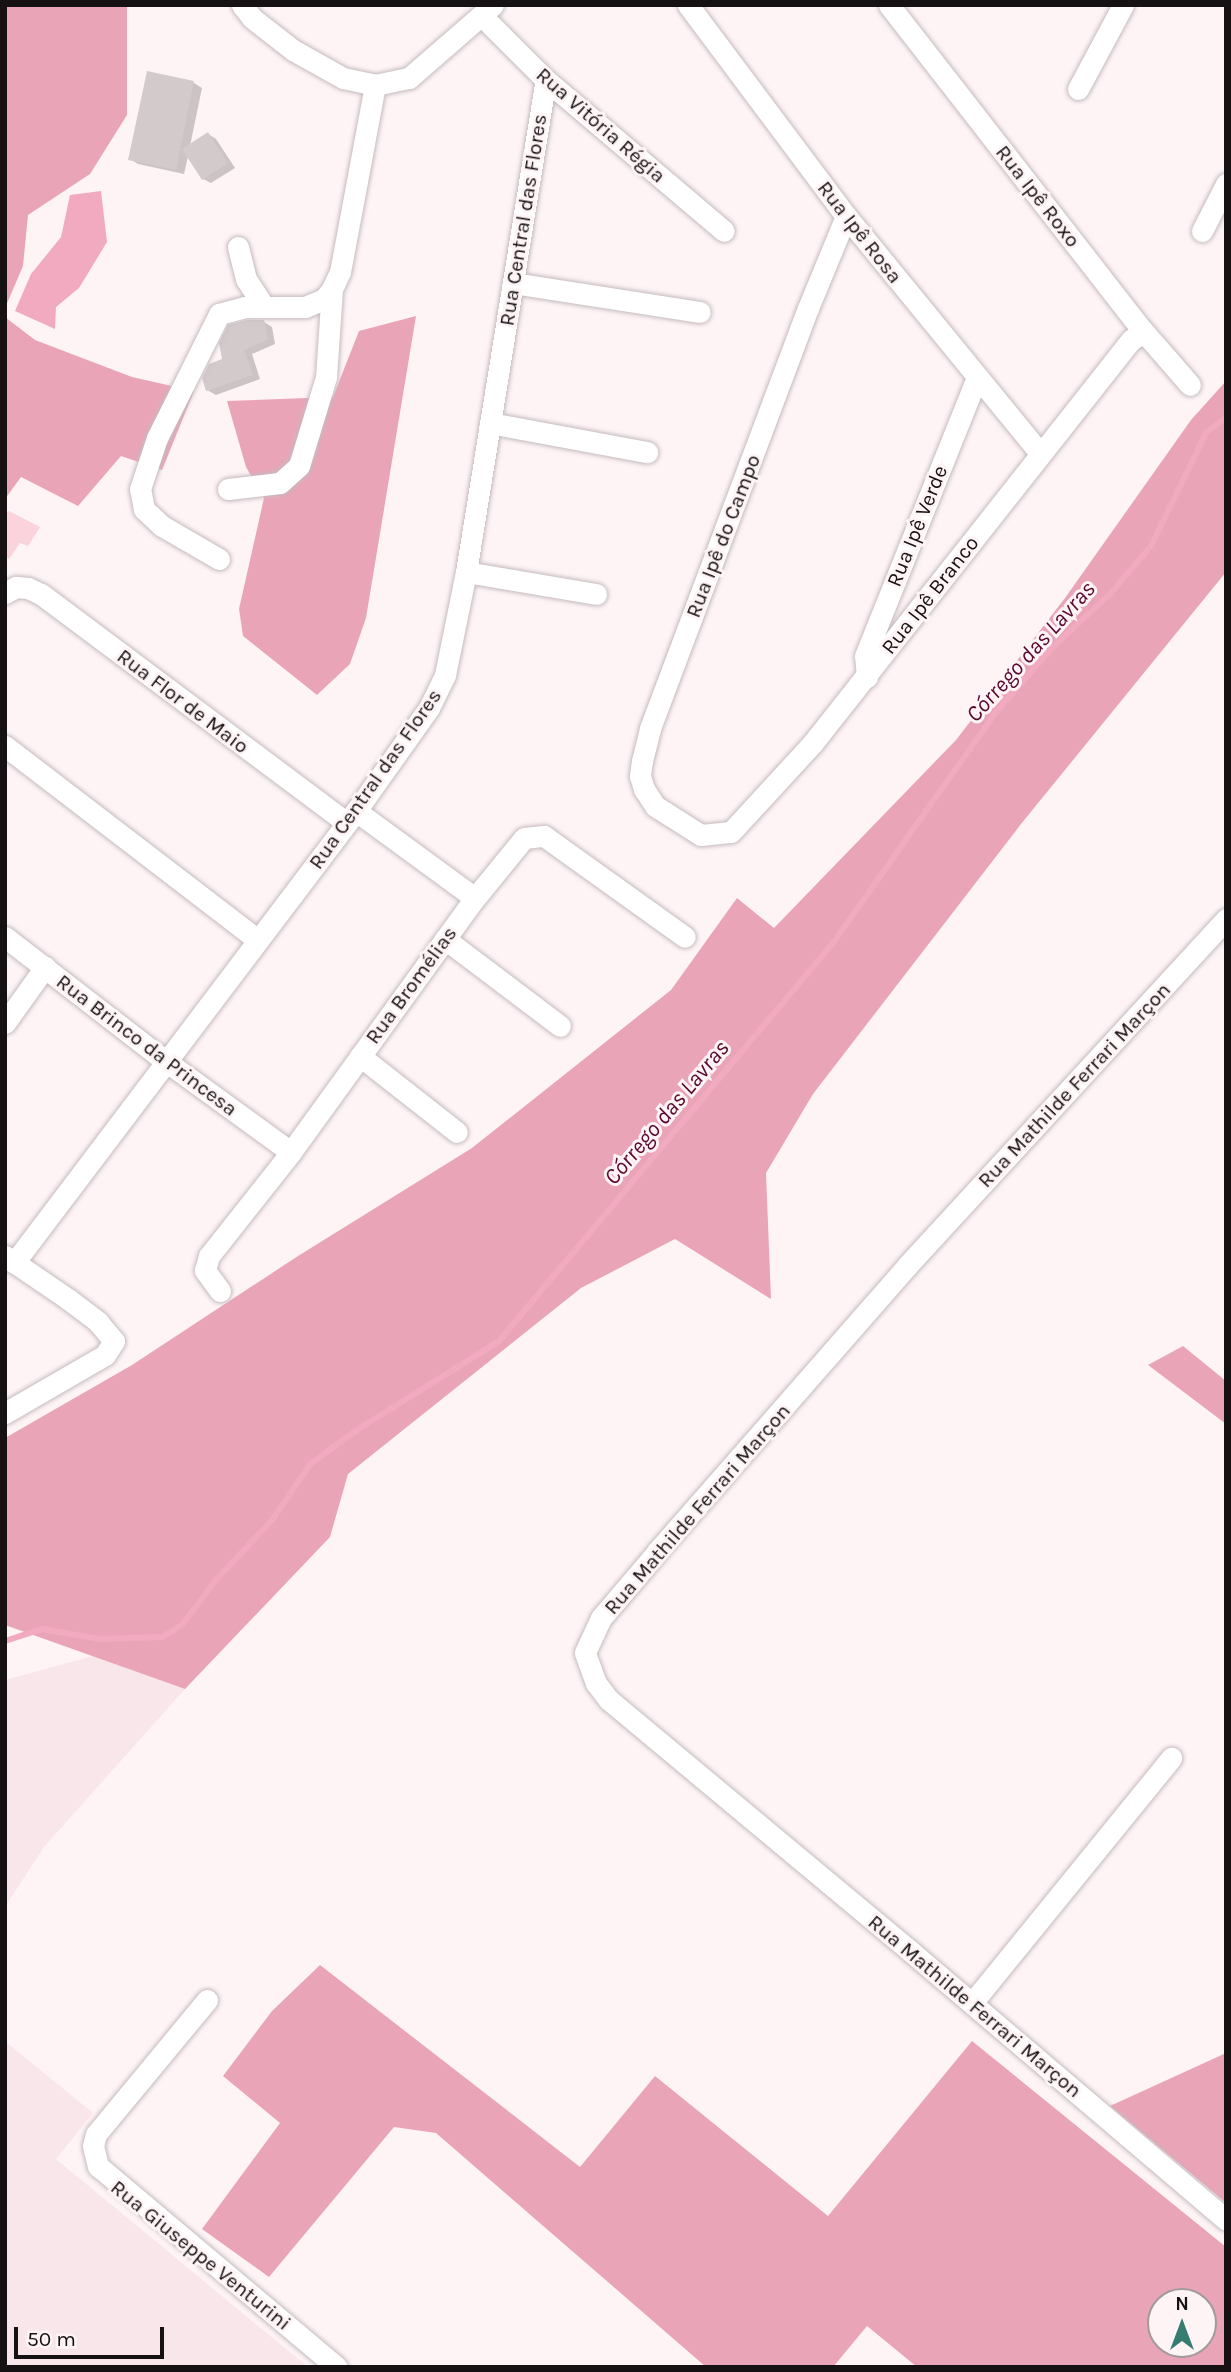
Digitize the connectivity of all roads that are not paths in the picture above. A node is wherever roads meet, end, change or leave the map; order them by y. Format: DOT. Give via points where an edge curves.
graph roads {
  1 [pos="242,5"];
  2 [pos="688,5"];
  3 [pos="889,5"];
  4 [pos="1123,5"];
  5 [pos="487,10"];
  6 [pos="546,80"];
  7 [pos="375,85"];
  8 [pos="1078,89"];
  9 [pos="1226,184"];
  10 [pos="846,216"];
  11 [pos="724,231"];
  12 [pos="1202,231"];
  13 [pos="238,247"];
  14 [pos="513,283"];
  15 [pos="332,289"];
  16 [pos="264,307"];
  17 [pos="700,312"];
  18 [pos="1144,332"];
  19 [pos="977,378"];
  20 [pos="1190,385"];
  21 [pos="490,424"];
  22 [pos="647,452"];
  23 [pos="1040,453"];
  24 [pos="228,489"];
  25 [pos="219,559"];
  26 [pos="466,572"];
  27 [pos="10,590"];
  28 [pos="596,594"];
  29 [pos="867,677"];
  30 [pos="5,746"];
  31 [pos="352,817"];
  32 [pos="701,835"];
  33 [pos="475,898"];
  34 [pos="1226,919"];
  35 [pos="5,937"];
  36 [pos="685,937"];
  37 [pos="445,939"];
  38 [pos="258,940"];
  39 [pos="45,967"];
  40 [pos="5,1023"];
  41 [pos="560,1026"];
  42 [pos="360,1056"];
  43 [pos="167,1062"];
  44 [pos="457,1132"];
  45 [pos="290,1152"];
  46 [pos="10,1260"];
  47 [pos="220,1292"];
  48 [pos="5,1413"];
  49 [pos="1171,1758"];
  50 [pos="207,2000"];
  51 [pos="972,2003"];
  52 [pos="1226,2220"];
  53 [pos="337,2367"];
  1 -- 7 [label="street" via="293,50 342,78"];
  2 -- 10 [label="street, Rua Ipê Rosa"];
  3 -- 18 [label="street, Rua Ipê Roxo"];
  4 -- 8 [label="street"];
  5 -- 6 [label="street, Rua Vitória Régia"];
  5 -- 7 [label="street" via="409,78"];
  6 -- 11 [label="street, Rua Vitória Régia"];
  6 -- 14 [label="street, Rua Central das Flores"];
  7 -- 15 [label="street" via="340,272"];
  9 -- 12 [label="street"];
  10 -- 19 [label="street, Rua Ipê Rosa"];
  10 -- 32 [label="street, Rua Ipê do Campo" via="650,729 642,761 643,789 655,806"];
  13 -- 16 [label="street" via="246,279"];
  14 -- 17 [label="street"];
  14 -- 21 [label="street, Rua Central das Flores"];
  15 -- 16 [label="street" via="316,304"];
  15 -- 24 [label="street" via="326,377 299,466 280,483"];
  16 -- 25 [label="street" via="219,314 157,438 140,489 144,509 162,526"];
  18 -- 20 [label="street, Rua Ipê Roxo"];
  18 -- 23 [label="street, Rua Ipê Branco" via="1130,340"];
  19 -- 23 [label="street, Rua Ipê Rosa"];
  19 -- 29 [label="street, Rua Ipê Verde" via="865,656"];
  21 -- 22 [label="street"];
  21 -- 26 [label="street, Rua Central das Flores"];
  23 -- 29 [label="street, Rua Ipê Branco"];
  26 -- 28 [label="street"];
  26 -- 31 [label="street, Rua Central das Flores" via="445,675 429,708"];
  27 -- 31 [label="street, Rua Flor de Maio" via="41,594"];
  29 -- 32 [label="street, Rua Ipê Branco" via="744,820 731,832"];
  30 -- 38 [label="street"];
  31 -- 33 [label="street, Rua Flor de Maio"];
  31 -- 38 [label="street, Rua Central das Flores"];
  33 -- 36 [label="street, Rua Bromélias" via="516,845 533,835 544,835"];
  33 -- 37 [label="street, Rua Bromélias"];
  34 -- 51 [label="street, Rua Mathilde Ferrari Marçon" via="907,1266 657,1552 601,1618 585,1653 596,1683 609,1700"];
  35 -- 39 [label="street, Rua Brinco da Princesa"];
  37 -- 41 [label="street"];
  37 -- 42 [label="street, Rua Bromélias"];
  38 -- 43 [label="street, Rua Central das Flores"];
  39 -- 40 [label="street"];
  39 -- 43 [label="street, Rua Brinco da Princesa"];
  42 -- 44 [label="street"];
  42 -- 45 [label="street, Rua Bromélias"];
  43 -- 45 [label="street, Rua Brinco da Princesa"];
  43 -- 46 [label="street, Rua Central das Flores"];
  45 -- 47 [label="street, Rua Bromélias" via="209,1256 205,1270"];
  46 -- 48 [label="street" via="97,1322 114,1341 104,1355"];
  49 -- 51 [label="street"];
  50 -- 53 [label="street, Rua Giuseppe Venturini" via="96,2134 97,2166"];
  51 -- 52 [label="street, Rua Mathilde Ferrari Marçon"];
}
